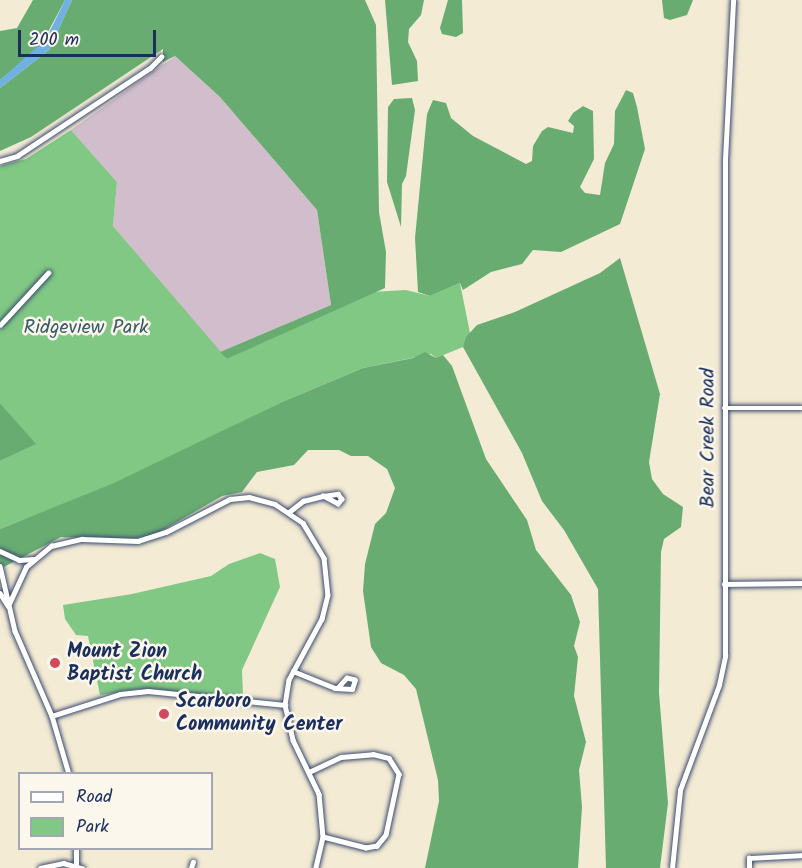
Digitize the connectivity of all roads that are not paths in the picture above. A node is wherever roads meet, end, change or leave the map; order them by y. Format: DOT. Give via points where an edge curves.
graph roads {
  1 [pos="733,0"];
  2 [pos="161,57"];
  3 [pos="0,161"];
  4 [pos="48,273"];
  5 [pos="0,325"];
  6 [pos="724,408"];
  7 [pos="802,408"];
  8 [pos="323,496"];
  9 [pos="290,512"];
  10 [pos="0,551"];
  11 [pos="34,559"];
  12 [pos="0,566"];
  13 [pos="802,583"];
  14 [pos="724,584"];
  15 [pos="0,593"];
  16 [pos="8,606"];
  17 [pos="293,671"];
  18 [pos="338,688"];
  19 [pos="285,705"];
  20 [pos="52,716"];
  21 [pos="311,771"];
  22 [pos="68,772"];
  23 [pos="323,837"];
  24 [pos="76,850"];
  25 [pos="802,855"];
  26 [pos="193,862"];
  27 [pos="76,867"];
  28 [pos="40,868"];
  29 [pos="82,868"];
  30 [pos="191,868"];
  31 [pos="316,868"];
  32 [pos="672,868"];
  33 [pos="749,868"];
  1 -- 6 [label="street, Bear Creek Road" via="725,160"];
  2 -- 3 [label="street" via="17,156"];
  4 -- 5 [label="street"];
  6 -- 7 [label="street"];
  6 -- 14 [label="street, Bear Creek Road"];
  8 -- 9 [label="street" via="303,501"];
  9 -- 11 [label="street" via="259,499 236,498 213,505 154,537 122,542 69,540 51,546"];
  9 -- 17 [label="street" via="319,547 328,585 322,619"];
  10 -- 11 [label="street" via="19,560"];
  11 -- 16 [label="street" via="20,576"];
  12 -- 16 [label="street"];
  13 -- 14 [label="street"];
  14 -- 32 [label="street, Bear Creek Road" via="723,673 680,790"];
  15 -- 16 [label="street"];
  16 -- 20 [label="street"];
  17 -- 18 [label="street"];
  17 -- 19 [label="street"];
  19 -- 20 [label="street" via="148,691 120,694"];
  19 -- 21 [label="street" via="288,727"];
  20 -- 22 [label="street"];
  21 -- 23 [label="street" via="319,794"];
  21 -- 23 [label="street" via="341,757 373,754 389,758 399,774 389,828 377,846 366,848"];
  23 -- 31 [label="street"];
  24 -- 27 [label="street"];
  25 -- 33 [label="street" via="749,858"];
  26 -- 30 [label="street"];
  27 -- 28 [label="street" via="63,862"];
  27 -- 29 [label="street"];
}
